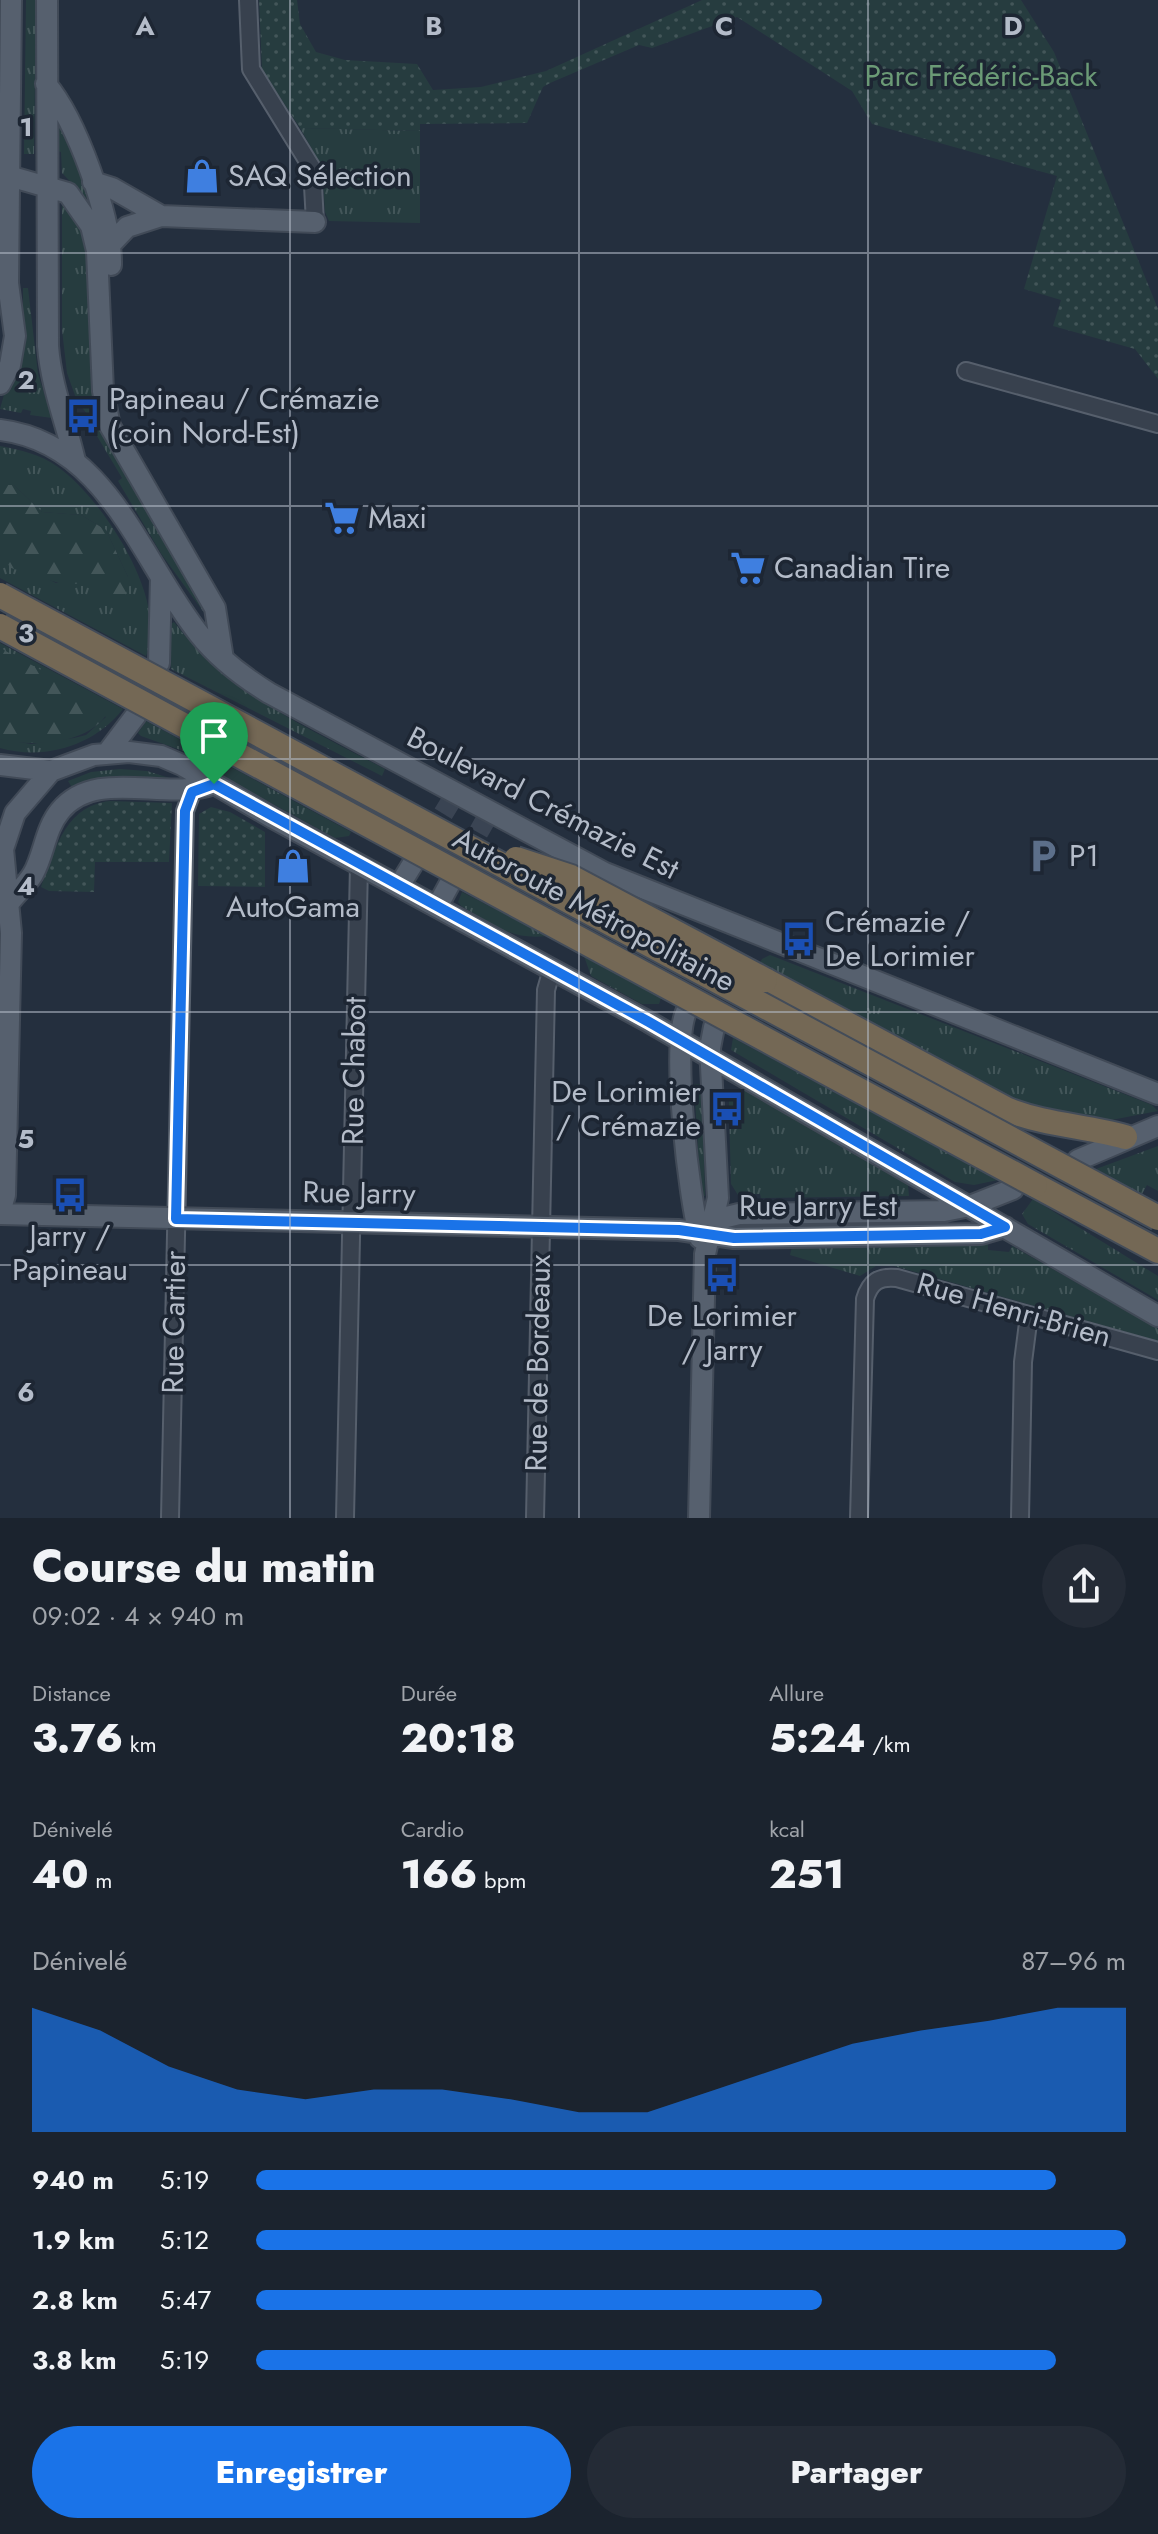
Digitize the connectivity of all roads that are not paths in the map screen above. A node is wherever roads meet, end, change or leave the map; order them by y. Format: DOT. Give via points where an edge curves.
graph roads {
  1 [pos="11,0"];
  2 [pos="47,0"];
  3 [pos="248,0"];
  4 [pos="46,84"];
  5 [pos="4,175"];
  6 [pos="93,182"];
  7 [pos="46,185"];
  8 [pos="161,216"];
  9 [pos="315,222"];
  10 [pos="110,245"];
  11 [pos="8,283"];
  12 [pos="0,306"];
  13 [pos="102,337"];
  14 [pos="966,371"];
  15 [pos="0,384"];
  16 [pos="1158,424"];
  17 [pos="0,430"];
  18 [pos="75,461"];
  19 [pos="161,577"];
  20 [pos="0,595"];
  21 [pos="0,626"];
  22 [pos="223,659"];
  23 [pos="159,663"];
  24 [pos="136,715"];
  25 [pos="108,752"];
  26 [pos="0,765"];
  27 [pos="51,771"];
  28 [pos="214,784"];
  29 [pos="192,792"];
  30 [pos="454,839"];
  31 [pos="359,865"];
  32 [pos="412,865"];
  33 [pos="449,885"];
  34 [pos="399,886"];
  35 [pos="9,903"];
  36 [pos="437,907"];
  37 [pos="724,924"];
  38 [pos="753,936"];
  39 [pos="720,947"];
  40 [pos="744,959"];
  41 [pos="552,969"];
  42 [pos="686,1012"];
  43 [pos="714,1027"];
  44 [pos="681,1040"];
  45 [pos="711,1057"];
  46 [pos="1158,1094"];
  47 [pos="1158,1126"];
  48 [pos="1125,1137"];
  49 [pos="1078,1160"];
  50 [pos="1013,1189"];
  51 [pos="970,1206"];
  52 [pos="0,1213"];
  53 [pos="1158,1218"];
  54 [pos="176,1219"];
  55 [pos="351,1223"];
  56 [pos="541,1227"];
  57 [pos="1005,1227"];
  58 [pos="700,1233"];
  59 [pos="1158,1251"];
  60 [pos="1029,1315"];
  61 [pos="1158,1316"];
  62 [pos="1158,1351"];
  63 [pos="170,1518"];
  64 [pos="345,1518"];
  65 [pos="535,1518"];
  66 [pos="699,1518"];
  67 [pos="859,1518"];
  68 [pos="1020,1518"];
  1 -- 5 [label="main road"];
  2 -- 4 [label="main road"];
  3 -- 9 [label="street" via="251,69 312,168"];
  4 -- 6 [label="main road" via="64,106"];
  4 -- 7 [label="main road"];
  5 -- 7 [label="main road"];
  5 -- 11 [label="main road"];
  6 -- 8 [label="main road"];
  6 -- 10 [label="main road"];
  7 -- 13 [label="main road" via="72,197 91,226"];
  7 -- 18 [label="main road" via="49,364"];
  8 -- 9 [label="main road"];
  8 -- 10 [label="main road" via="127,227"];
  10 -- 13 [label="main road"];
  11 -- 12 [label="main road"];
  11 -- 15 [label="main road" via="15,336"];
  13 -- 22 [label="main road" via="103,391 112,431 215,608"];
  14 -- 16 [label="street"];
  17 -- 18 [label="main road, Boulevard Crémazie Est" via="35,438"];
  18 -- 19 [label="main road, Boulevard Crémazie Est" via="118,509"];
  19 -- 22 [label="main road, Boulevard Crémazie Est"];
  19 -- 23 [label="main road"];
  20 -- 30 [label="highway, Autoroute Métropolitaine, bridge"];
  21 -- 59 [label="highway, Autoroute Métropolitaine, bridge"];
  22 -- 37 [label="main road, Boulevard Crémazie Est" via="257,685 488,816"];
  24 -- 25 [label="main road"];
  25 -- 27 [label="main road"];
  25 -- 28 [label="main road" via="161,756"];
  26 -- 27 [label="main road"];
  27 -- 35 [label="main road" via="8,825 3,861"];
  28 -- 29 [label="main road"];
  28 -- 31 [label="main road"];
  29 -- 35 [label="main road" via="114,787 73,799 54,820 33,874"];
  29 -- 54 [label="street, Rue Cartier" via="185,811"];
  30 -- 48 [label="highway, bridge" via="571,877 1008,1110"];
  30 -- 53 [label="highway, Autoroute Métropolitaine, bridge"];
  31 -- 34 [label="main road"];
  31 -- 55 [label="street, Rue Chabot"];
  32 -- 34 [label="main road"];
  33 -- 36 [label="main road"];
  34 -- 36 [label="main road"];
  35 -- 52 [label="main road" via="5,1195"];
  36 -- 41 [label="main road"];
  37 -- 38 [label="main road, Boulevard Crémazie Est"];
  37 -- 39 [label="main road"];
  38 -- 40 [label="main road"];
  38 -- 46 [label="main road, Boulevard Crémazie Est"];
  41 -- 44 [label="main road"];
  41 -- 56 [label="street, Rue de Bordeaux" via="546,990"];
  42 -- 44 [label="main road"];
  43 -- 45 [label="main road"];
  44 -- 45 [label="main road"];
  44 -- 58 [label="main road" via="689,1196"];
  45 -- 51 [label="main road"];
  45 -- 58 [label="main road" via="718,1198"];
  47 -- 48 [label="main road"];
  48 -- 49 [label="main road"];
  50 -- 51 [label="main road, Rue Jarry Est"];
  51 -- 57 [label="main road"];
  51 -- 58 [label="main road, Rue Jarry Est" via="944,1211 731,1215"];
  52 -- 54 [label="main road"];
  54 -- 55 [label="main road, Rue Jarry"];
  54 -- 63 [label="street, Rue Cartier"];
  55 -- 56 [label="main road, Rue Jarry"];
  55 -- 64 [label="street, Rue Chabot"];
  56 -- 58 [label="main road, Rue Jarry Est"];
  56 -- 65 [label="street, Rue de Bordeaux"];
  57 -- 58 [label="main road, Rue Jarry Est" via="957,1234 734,1238"];
  57 -- 61 [label="main road"];
  58 -- 66 [label="main road"];
  60 -- 62 [label="street, Rue Henri-Brien"];
  60 -- 67 [label="street, Rue Henri-Brien" via="897,1278 871,1284 865,1299"];
  60 -- 68 [label="street"];
}
